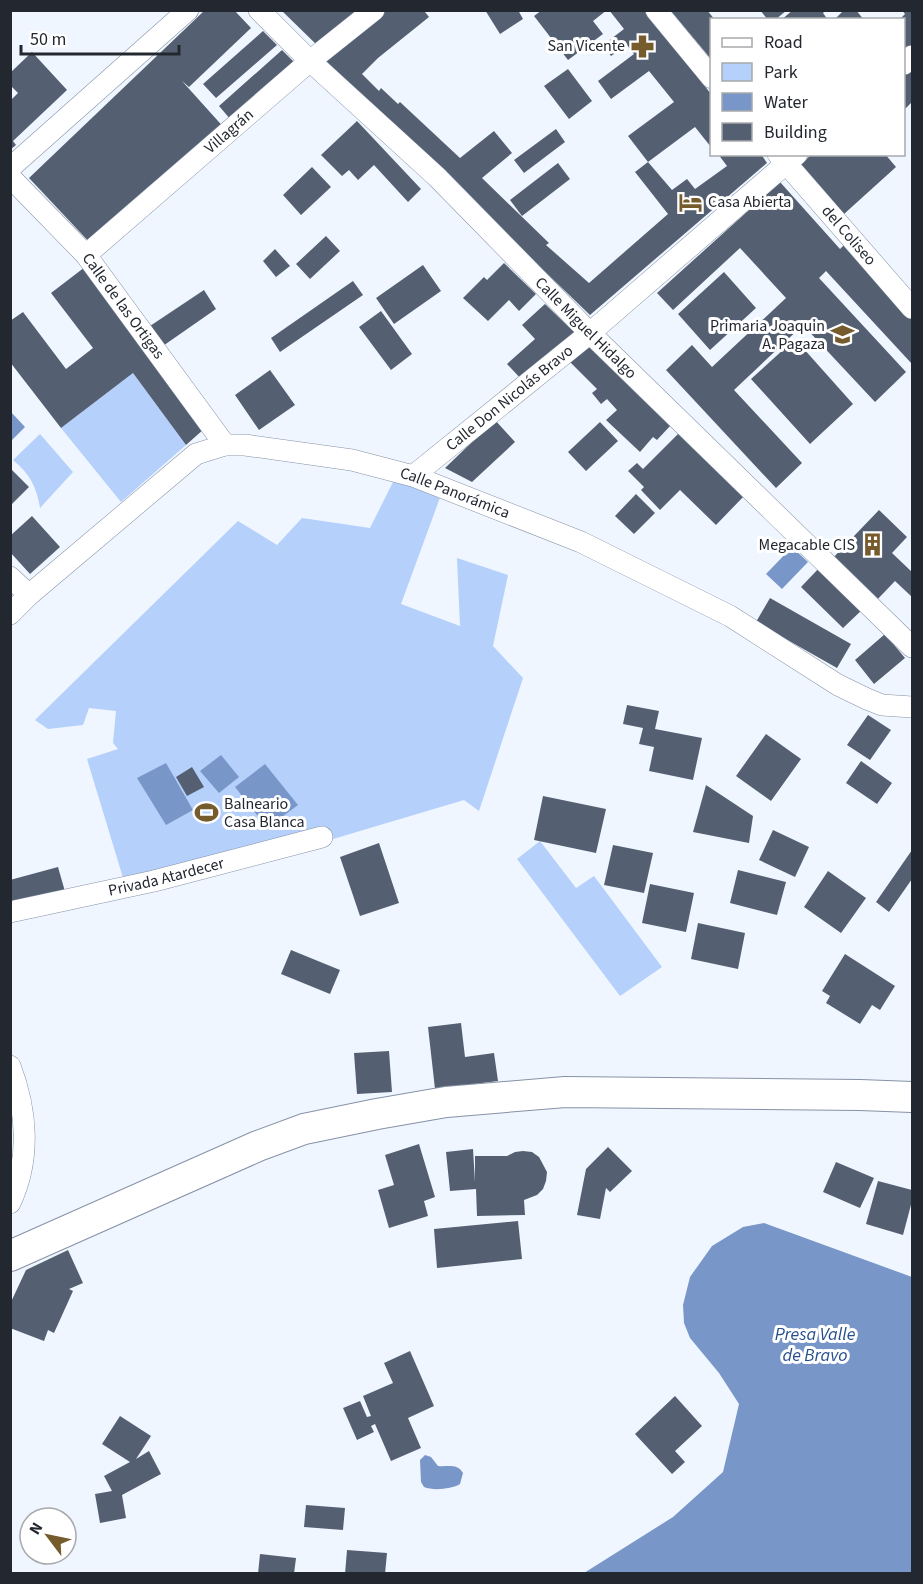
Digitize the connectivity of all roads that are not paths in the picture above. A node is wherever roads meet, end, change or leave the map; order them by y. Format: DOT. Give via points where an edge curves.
graph roads {
  1 [pos="188,10"];
  2 [pos="259,10"];
  3 [pos="374,10"];
  4 [pos="656,10"];
  5 [pos="310,61"];
  6 [pos="710,77"];
  7 [pos="787,158"];
  8 [pos="10,168"];
  9 [pos="10,177"];
  10 [pos="86,255"];
  11 [pos="912,308"];
  12 [pos="590,333"];
  13 [pos="225,445"];
  14 [pos="412,476"];
  15 [pos="10,577"];
  16 [pos="29,595"];
  17 [pos="10,614"];
  18 [pos="912,647"];
  19 [pos="912,707"];
  20 [pos="322,837"];
  21 [pos="10,912"];
  22 [pos="10,1066"];
  23 [pos="912,1097"];
  24 [pos="10,1203"];
  25 [pos="10,1256"];
  1 -- 8 [label="street"];
  2 -- 5 [label="street, Calle Miguel Hidalgo"];
  3 -- 5 [label="street, Villagrán"];
  4 -- 6 [label="street"];
  5 -- 10 [label="street, Villagrán"];
  5 -- 12 [label="street, Calle Miguel Hidalgo" via="437,177"];
  7 -- 11 [label="street, del Coliseo"];
  7 -- 12 [label="street, Calle Don Nicolás Bravo"];
  9 -- 10 [label="street, Calle de las Ortigas"];
  10 -- 13 [label="street, Calle de las Ortigas"];
  12 -- 14 [label="street, Calle Don Nicolás Bravo"];
  12 -- 18 [label="street, Calle Miguel Hidalgo"];
  13 -- 14 [label="street, Calle Panorámica" via="352,460"];
  13 -- 16 [label="street, Calle Panorámica" via="196,454"];
  14 -- 19 [label="street, Calle Panorámica" via="581,542 730,616 838,685 867,699 882,705"];
  15 -- 16 [label="street"];
  16 -- 17 [label="street, Calle Panorámica"];
  20 -- 21 [label="street, Privada Atardecer" via="154,881"];
  22 -- 24 [label="street" via="23,1106 25,1130 21,1173"];
  23 -- 25 [label="main road" via="565,1092 446,1102 377,1114 304,1129 258,1146"];
}
